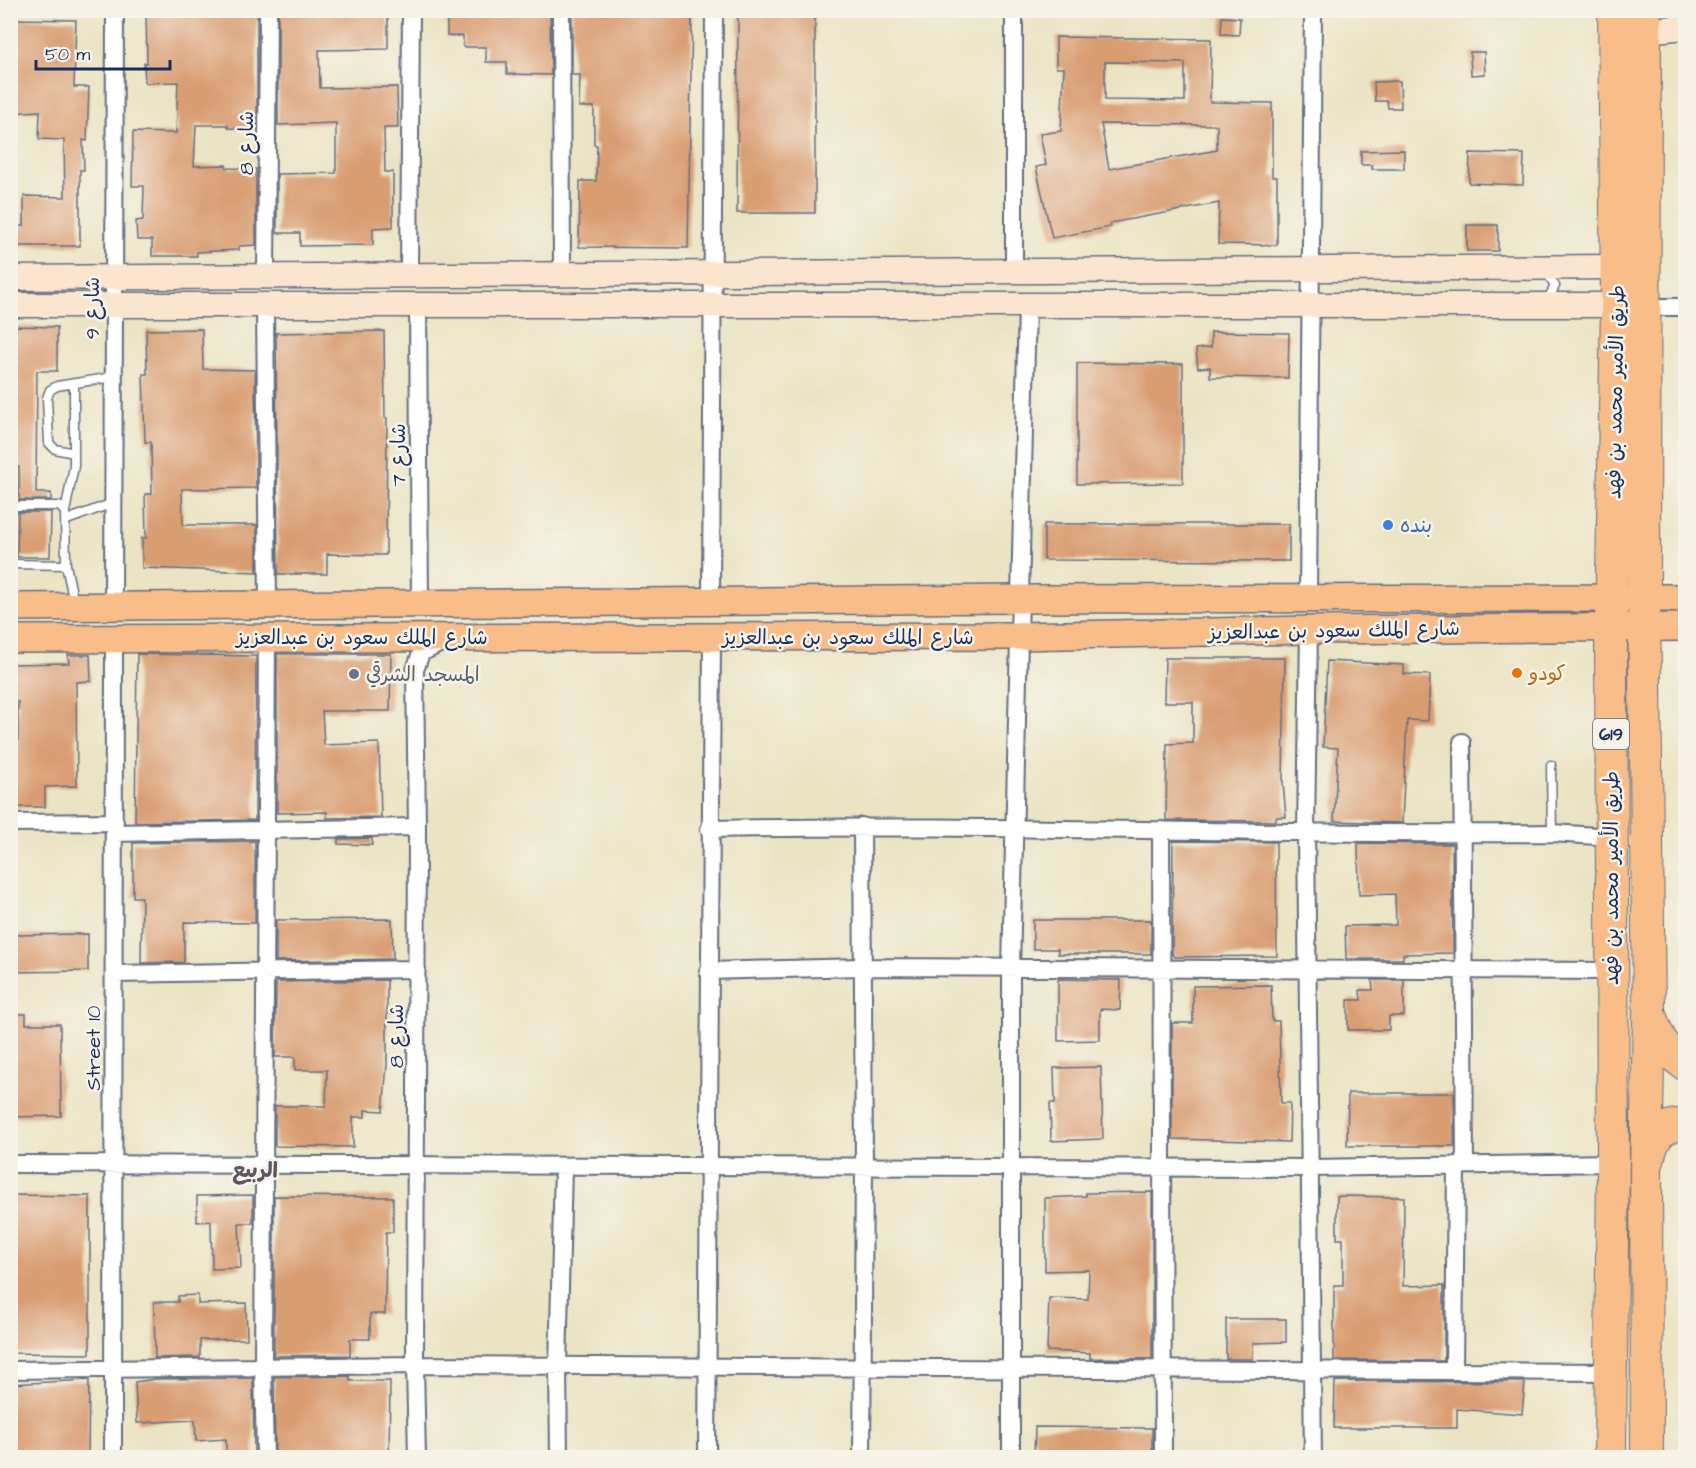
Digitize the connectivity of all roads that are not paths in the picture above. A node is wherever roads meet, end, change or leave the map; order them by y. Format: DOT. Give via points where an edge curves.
graph roads {
  1 [pos="114,10"];
  2 [pos="268,10"];
  3 [pos="411,10"];
  4 [pos="561,10"];
  5 [pos="714,10"];
  6 [pos="1014,10"];
  7 [pos="1313,10"];
  8 [pos="1614,10"];
  9 [pos="1644,21"];
  10 [pos="1686,27"];
  11 [pos="1542,267"];
  12 [pos="1616,267"];
  13 [pos="1311,270"];
  14 [pos="1014,272"];
  15 [pos="711,273"];
  16 [pos="410,275"];
  17 [pos="562,275"];
  18 [pos="266,276"];
  19 [pos="113,277"];
  20 [pos="10,278"];
  21 [pos="10,306"];
  22 [pos="113,306"];
  23 [pos="265,306"];
  24 [pos="418,306"];
  25 [pos="711,306"];
  26 [pos="1027,306"];
  27 [pos="1312,306"];
  28 [pos="1542,306"];
  29 [pos="1630,306"];
  30 [pos="1686,307"];
  31 [pos="113,377"];
  32 [pos="74,385"];
  33 [pos="74,453"];
  34 [pos="113,503"];
  35 [pos="10,506"];
  36 [pos="66,516"];
  37 [pos="10,564"];
  38 [pos="66,565"];
  39 [pos="1308,598"];
  40 [pos="1686,598"];
  41 [pos="1020,599"];
  42 [pos="711,601"];
  43 [pos="420,603"];
  44 [pos="268,605"];
  45 [pos="10,606"];
  46 [pos="74,606"];
  47 [pos="113,606"];
  48 [pos="1611,612"];
  49 [pos="1644,612"];
  50 [pos="1686,627"];
  51 [pos="1309,630"];
  52 [pos="1017,636"];
  53 [pos="454,637"];
  54 [pos="267,638"];
  55 [pos="712,638"];
  56 [pos="10,639"];
  57 [pos="114,640"];
  58 [pos="1462,742"];
  59 [pos="1551,765"];
  60 [pos="10,824"];
  61 [pos="862,826"];
  62 [pos="114,827"];
  63 [pos="417,827"];
  64 [pos="709,829"];
  65 [pos="266,830"];
  66 [pos="1014,830"];
  67 [pos="1161,831"];
  68 [pos="1306,832"];
  69 [pos="1552,833"];
  70 [pos="1461,834"];
  71 [pos="1612,837"];
  72 [pos="862,967"];
  73 [pos="417,969"];
  74 [pos="1011,969"];
  75 [pos="1162,970"];
  76 [pos="1464,970"];
  77 [pos="708,971"];
  78 [pos="1308,971"];
  79 [pos="1611,971"];
  80 [pos="265,972"];
  81 [pos="114,975"];
  82 [pos="1649,1009"];
  83 [pos="1686,1065"];
  84 [pos="1686,1125"];
  85 [pos="1612,1163"];
  86 [pos="10,1164"];
  87 [pos="113,1164"];
  88 [pos="264,1164"];
  89 [pos="1461,1165"];
  90 [pos="417,1166"];
  91 [pos="864,1166"];
  92 [pos="1011,1166"];
  93 [pos="563,1167"];
  94 [pos="707,1167"];
  95 [pos="1162,1167"];
  96 [pos="1311,1168"];
  97 [pos="1646,1171"];
  98 [pos="263,1365"];
  99 [pos="414,1365"];
  100 [pos="558,1367"];
  101 [pos="112,1368"];
  102 [pos="706,1369"];
  103 [pos="863,1369"];
  104 [pos="10,1370"];
  105 [pos="1010,1370"];
  106 [pos="1164,1371"];
  107 [pos="1312,1371"];
  108 [pos="1454,1371"];
  109 [pos="1609,1372"];
  110 [pos="112,1458"];
  111 [pos="265,1458"];
  112 [pos="417,1458"];
  113 [pos="559,1458"];
  114 [pos="707,1458"];
  115 [pos="862,1458"];
  116 [pos="1011,1458"];
  117 [pos="1163,1458"];
  118 [pos="1313,1458"];
  119 [pos="1610,1458"];
  120 [pos="1647,1458"];
  1 -- 19 [label="street, شارع 9"];
  2 -- 18 [label="street, شارع 8"];
  3 -- 16 [label="street"];
  4 -- 17 [label="street"];
  5 -- 15 [label="street"];
  6 -- 14 [label="street"];
  7 -- 13 [label="street"];
  8 -- 12 [label="highway, طريق الأمير محمد بن فهد / 619"];
  9 -- 10 [label="street"];
  9 -- 29 [label="highway, طريق الأمير محمد بن فهد / 619"];
  11 -- 12 [label="street"];
  11 -- 13 [label="street"];
  11 -- 28 [label="lane" via="1556,286"];
  12 -- 29 [label="highway, طريق الأمير محمد بن فهد / 619"];
  13 -- 14 [label="street"];
  13 -- 27 [label="street"];
  14 -- 15 [label="street"];
  15 -- 17 [label="street"];
  15 -- 25 [label="street"];
  16 -- 17 [label="street"];
  16 -- 18 [label="street"];
  18 -- 19 [label="street"];
  19 -- 20 [label="street"];
  19 -- 22 [label="street, شارع 9"];
  21 -- 22 [label="street"];
  22 -- 23 [label="street"];
  22 -- 31 [label="street, شارع 9"];
  23 -- 24 [label="street"];
  23 -- 44 [label="street"];
  24 -- 25 [label="street"];
  24 -- 43 [label="street, شارع 7"];
  25 -- 26 [label="street"];
  25 -- 42 [label="street"];
  26 -- 27 [label="street"];
  26 -- 41 [label="street"];
  27 -- 28 [label="street"];
  27 -- 39 [label="street"];
  28 -- 29 [label="street"];
  29 -- 30 [label="street"];
  29 -- 48 [label="highway, طريق الأمير محمد بن فهد / 619"];
  29 -- 49 [label="highway, طريق الأمير محمد بن فهد / 619"];
  31 -- 32 [label="lane"];
  31 -- 34 [label="street, شارع 9"];
  32 -- 33 [label="lane"];
  32 -- 33 [label="lane" via="50,390 47,435 55,449"];
  33 -- 36 [label="lane"];
  34 -- 36 [label="lane"];
  34 -- 47 [label="street, شارع 9"];
  35 -- 36 [label="lane" via="59,506"];
  36 -- 38 [label="lane"];
  37 -- 38 [label="lane"];
  38 -- 46 [label="lane"];
  39 -- 41 [label="main road, شارع الملك سعود بن عبدالعزيز"];
  39 -- 48 [label="main road, شارع الملك سعود بن عبدالعزيز"];
  40 -- 49 [label="main road, شارع الملك سعود بن عبدالعزيز"];
  41 -- 42 [label="main road, شارع الملك سعود بن عبدالعزيز"];
  41 -- 52 [label="street"];
  42 -- 43 [label="main road, شارع الملك سعود بن عبدالعزيز"];
  43 -- 44 [label="main road, شارع الملك سعود بن عبدالعزيز"];
  44 -- 47 [label="main road, شارع الملك سعود بن عبدالعزيز"];
  45 -- 46 [label="main road, شارع الملك سعود بن عبدالعزيز"];
  46 -- 47 [label="main road, شارع الملك سعود بن عبدالعزيز"];
  48 -- 49 [label="main road, شارع الملك سعود بن عبدالعزيز"];
  48 -- 51 [label="main road, شارع الملك سعود بن عبدالعزيز"];
  48 -- 71 [label="highway, طريق الأمير محمد بن فهد / 619"];
  49 -- 50 [label="main road, شارع الملك سعود بن عبدالعزيز"];
  49 -- 82 [label="highway, طريق الأمير محمد بن فهد / 619"];
  51 -- 52 [label="main road, شارع الملك سعود بن عبدالعزيز"];
  51 -- 68 [label="street"];
  52 -- 55 [label="main road, شارع الملك سعود بن عبدالعزيز"];
  52 -- 66 [label="street"];
  53 -- 54 [label="main road, شارع الملك سعود بن عبدالعزيز"];
  53 -- 55 [label="main road, شارع الملك سعود بن عبدالعزيز"];
  53 -- 63 [label="street, شارع 8" via="421,653 414,670"];
  54 -- 57 [label="main road, شارع الملك سعود بن عبدالعزيز"];
  54 -- 65 [label="street"];
  55 -- 64 [label="street"];
  56 -- 57 [label="main road, شارع الملك سعود بن عبدالعزيز"];
  57 -- 62 [label="street, Street 10"];
  58 -- 70 [label="street"];
  59 -- 69 [label="lane"];
  60 -- 62 [label="street"];
  61 -- 64 [label="street"];
  61 -- 66 [label="street"];
  61 -- 72 [label="street"];
  62 -- 65 [label="street"];
  62 -- 81 [label="street, Street 10"];
  63 -- 65 [label="street"];
  63 -- 73 [label="street, شارع 8"];
  64 -- 77 [label="street"];
  65 -- 80 [label="street"];
  66 -- 67 [label="street"];
  66 -- 74 [label="street"];
  67 -- 68 [label="street"];
  67 -- 75 [label="street"];
  68 -- 70 [label="street"];
  68 -- 78 [label="street"];
  69 -- 70 [label="street"];
  69 -- 71 [label="street"];
  70 -- 76 [label="street"];
  71 -- 79 [label="highway, طريق الأمير محمد بن فهد / 619"];
  72 -- 74 [label="street"];
  72 -- 77 [label="street"];
  72 -- 91 [label="street"];
  73 -- 80 [label="street"];
  73 -- 90 [label="street, شارع 8"];
  74 -- 75 [label="street"];
  74 -- 92 [label="street"];
  75 -- 78 [label="street"];
  75 -- 95 [label="street"];
  76 -- 78 [label="street"];
  76 -- 79 [label="street"];
  76 -- 89 [label="street"];
  77 -- 94 [label="street"];
  78 -- 96 [label="street"];
  79 -- 85 [label="highway, طريق الأمير محمد بن فهد / 619"];
  80 -- 81 [label="street"];
  80 -- 88 [label="street"];
  81 -- 87 [label="street, Street 10"];
  82 -- 83 [label="highway" via="1656,1034 1667,1052"];
  82 -- 97 [label="highway, طريق الأمير محمد بن فهد / 619"];
  84 -- 97 [label="highway" via="1671,1126 1655,1137"];
  85 -- 89 [label="street"];
  85 -- 109 [label="highway, طريق الأمير محمد بن فهد / 619"];
  86 -- 87 [label="street"];
  87 -- 88 [label="street"];
  87 -- 101 [label="street, Street 10"];
  88 -- 90 [label="street"];
  88 -- 98 [label="street"];
  89 -- 96 [label="street"];
  89 -- 108 [label="street"];
  90 -- 93 [label="street"];
  90 -- 99 [label="street, شارع 8"];
  91 -- 92 [label="street"];
  91 -- 94 [label="street"];
  91 -- 103 [label="street"];
  92 -- 95 [label="street"];
  92 -- 105 [label="street"];
  93 -- 94 [label="street"];
  93 -- 100 [label="street"];
  94 -- 102 [label="street"];
  95 -- 96 [label="street"];
  95 -- 106 [label="street"];
  96 -- 107 [label="street"];
  97 -- 120 [label="highway, طريق الأمير محمد بن فهد / 619"];
  98 -- 99 [label="street"];
  98 -- 101 [label="street"];
  98 -- 111 [label="street"];
  99 -- 100 [label="street"];
  99 -- 112 [label="street, شارع 8"];
  100 -- 102 [label="street"];
  100 -- 113 [label="street"];
  101 -- 104 [label="street"];
  101 -- 110 [label="street, Street 10"];
  102 -- 103 [label="street"];
  102 -- 114 [label="street"];
  103 -- 105 [label="street"];
  103 -- 115 [label="street"];
  105 -- 106 [label="street"];
  105 -- 116 [label="street"];
  106 -- 107 [label="street"];
  106 -- 117 [label="street"];
  107 -- 108 [label="street"];
  107 -- 118 [label="street"];
  108 -- 109 [label="street"];
  109 -- 119 [label="highway, طريق الأمير محمد بن فهد / 619"];
}
